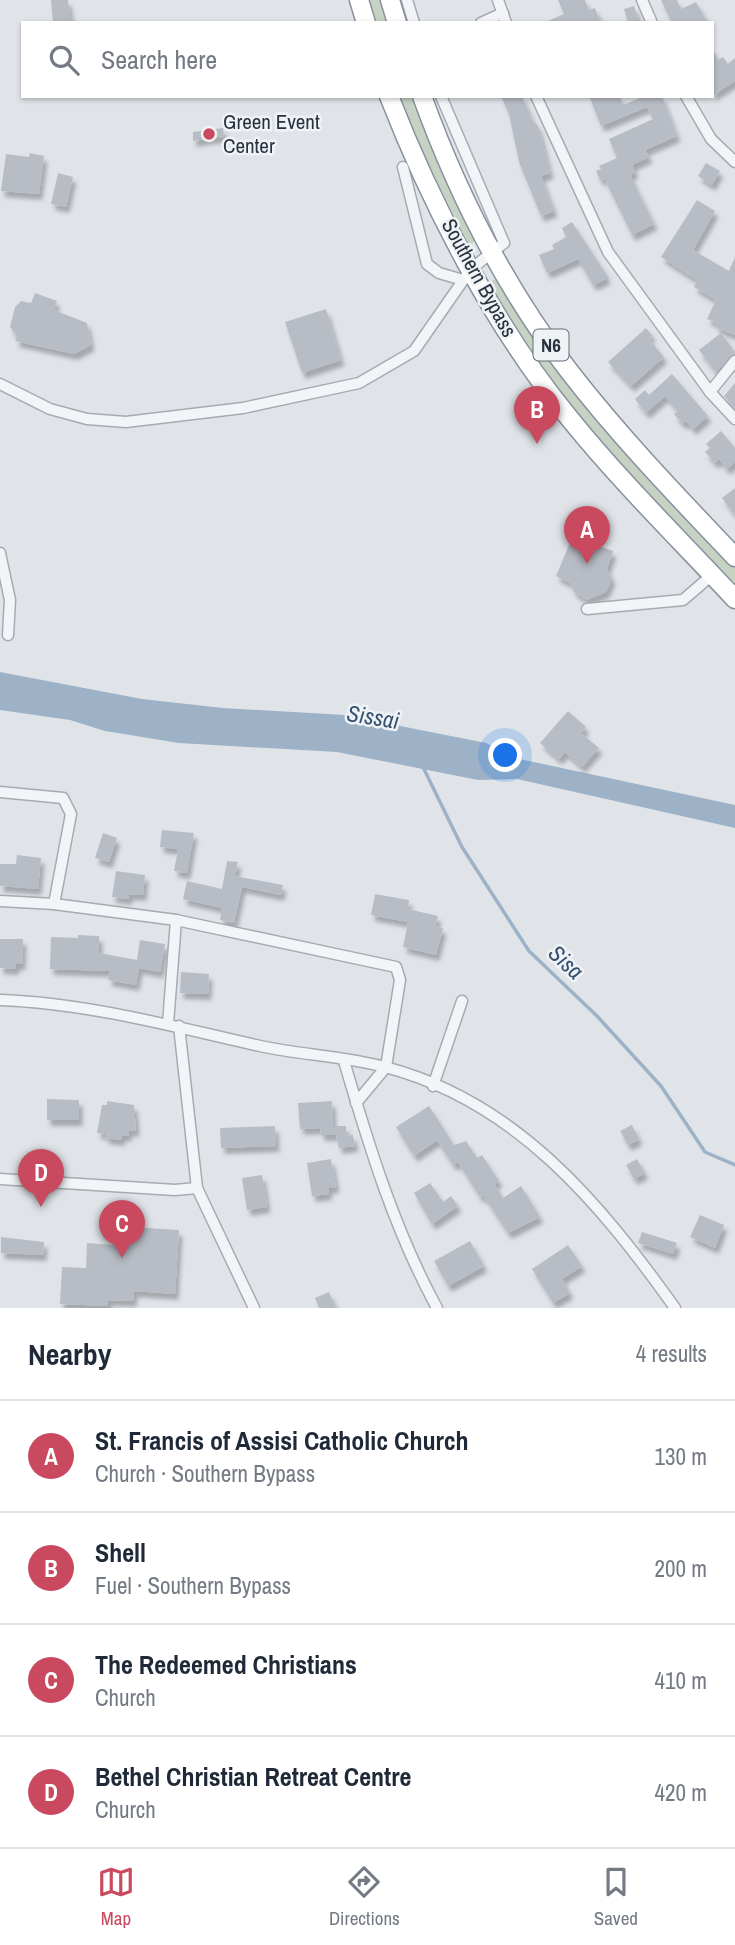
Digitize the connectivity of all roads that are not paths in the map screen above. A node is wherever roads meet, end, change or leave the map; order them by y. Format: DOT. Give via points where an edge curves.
graph roads {
  1 [pos="359,0"];
  2 [pos="390,0"];
  3 [pos="407,0"];
  4 [pos="498,0"];
  5 [pos="642,0"];
  6 [pos="505,18"];
  7 [pos="365,21"];
  8 [pos="396,21"];
  9 [pos="413,21"];
  10 [pos="651,21"];
  11 [pos="390,98"];
  12 [pos="423,98"];
  13 [pos="442,98"];
  14 [pos="537,98"];
  15 [pos="687,98"];
  16 [pos="735,162"];
  17 [pos="403,167"];
  18 [pos="493,253"];
  19 [pos="467,274"];
  20 [pos="735,362"];
  21 [pos="0,384"];
  22 [pos="710,392"];
  23 [pos="735,419"];
  24 [pos="0,553"];
  25 [pos="735,557"];
  26 [pos="712,575"];
  27 [pos="735,599"];
  28 [pos="587,609"];
  29 [pos="8,635"];
  30 [pos="0,792"];
  31 [pos="0,901"];
  32 [pos="54,904"];
  33 [pos="176,920"];
  34 [pos="0,1000"];
  35 [pos="462,1001"];
  36 [pos="173,1025"];
  37 [pos="344,1060"];
  38 [pos="386,1067"];
  39 [pos="433,1086"];
  40 [pos="356,1103"];
  41 [pos="0,1178"];
  42 [pos="197,1188"];
  43 [pos="254,1308"];
  44 [pos="437,1308"];
  45 [pos="675,1308"];
  1 -- 7 [label="highway"];
  2 -- 8 [label="highway"];
  3 -- 9 [label="street"];
  4 -- 6 [label="street"];
  5 -- 10 [label="street"];
  11 -- 19 [label="highway, Southern Bypass / N6"];
  12 -- 18 [label="highway, Southern Bypass / N6" via="451,169"];
  13 -- 18 [label="street" via="504,238 503,247"];
  14 -- 22 [label="street" via="608,251"];
  15 -- 16 [label="street" via="711,139"];
  17 -- 19 [label="street" via="427,264 439,273"];
  18 -- 19 [label="street"];
  18 -- 25 [label="highway, Southern Bypass / N6" via="538,327 597,406"];
  19 -- 21 [label="street" via="414,351 359,383 243,408 126,422 87,419 50,409"];
  19 -- 26 [label="highway, Southern Bypass / N6" via="569,419"];
  20 -- 22 [label="street"];
  22 -- 23 [label="street"];
  24 -- 29 [label="street" via="10,600"];
  26 -- 27 [label="highway, Southern Bypass / N6"];
  26 -- 28 [label="street" via="682,600"];
  30 -- 32 [label="street" via="63,798 69,803 71,814"];
  31 -- 32 [label="street"];
  32 -- 33 [label="street"];
  33 -- 36 [label="street"];
  33 -- 38 [label="street" via="396,967 400,980"];
  34 -- 36 [label="street"];
  35 -- 39 [label="street"];
  36 -- 37 [label="street" via="263,1047"];
  36 -- 42 [label="street"];
  37 -- 38 [label="street"];
  37 -- 40 [label="street"];
  38 -- 39 [label="street"];
  38 -- 40 [label="street"];
  39 -- 45 [label="street" via="465,1098 510,1125 544,1153 609,1221"];
  40 -- 44 [label="street" via="381,1184"];
  41 -- 42 [label="street"];
  42 -- 43 [label="street"];
}
